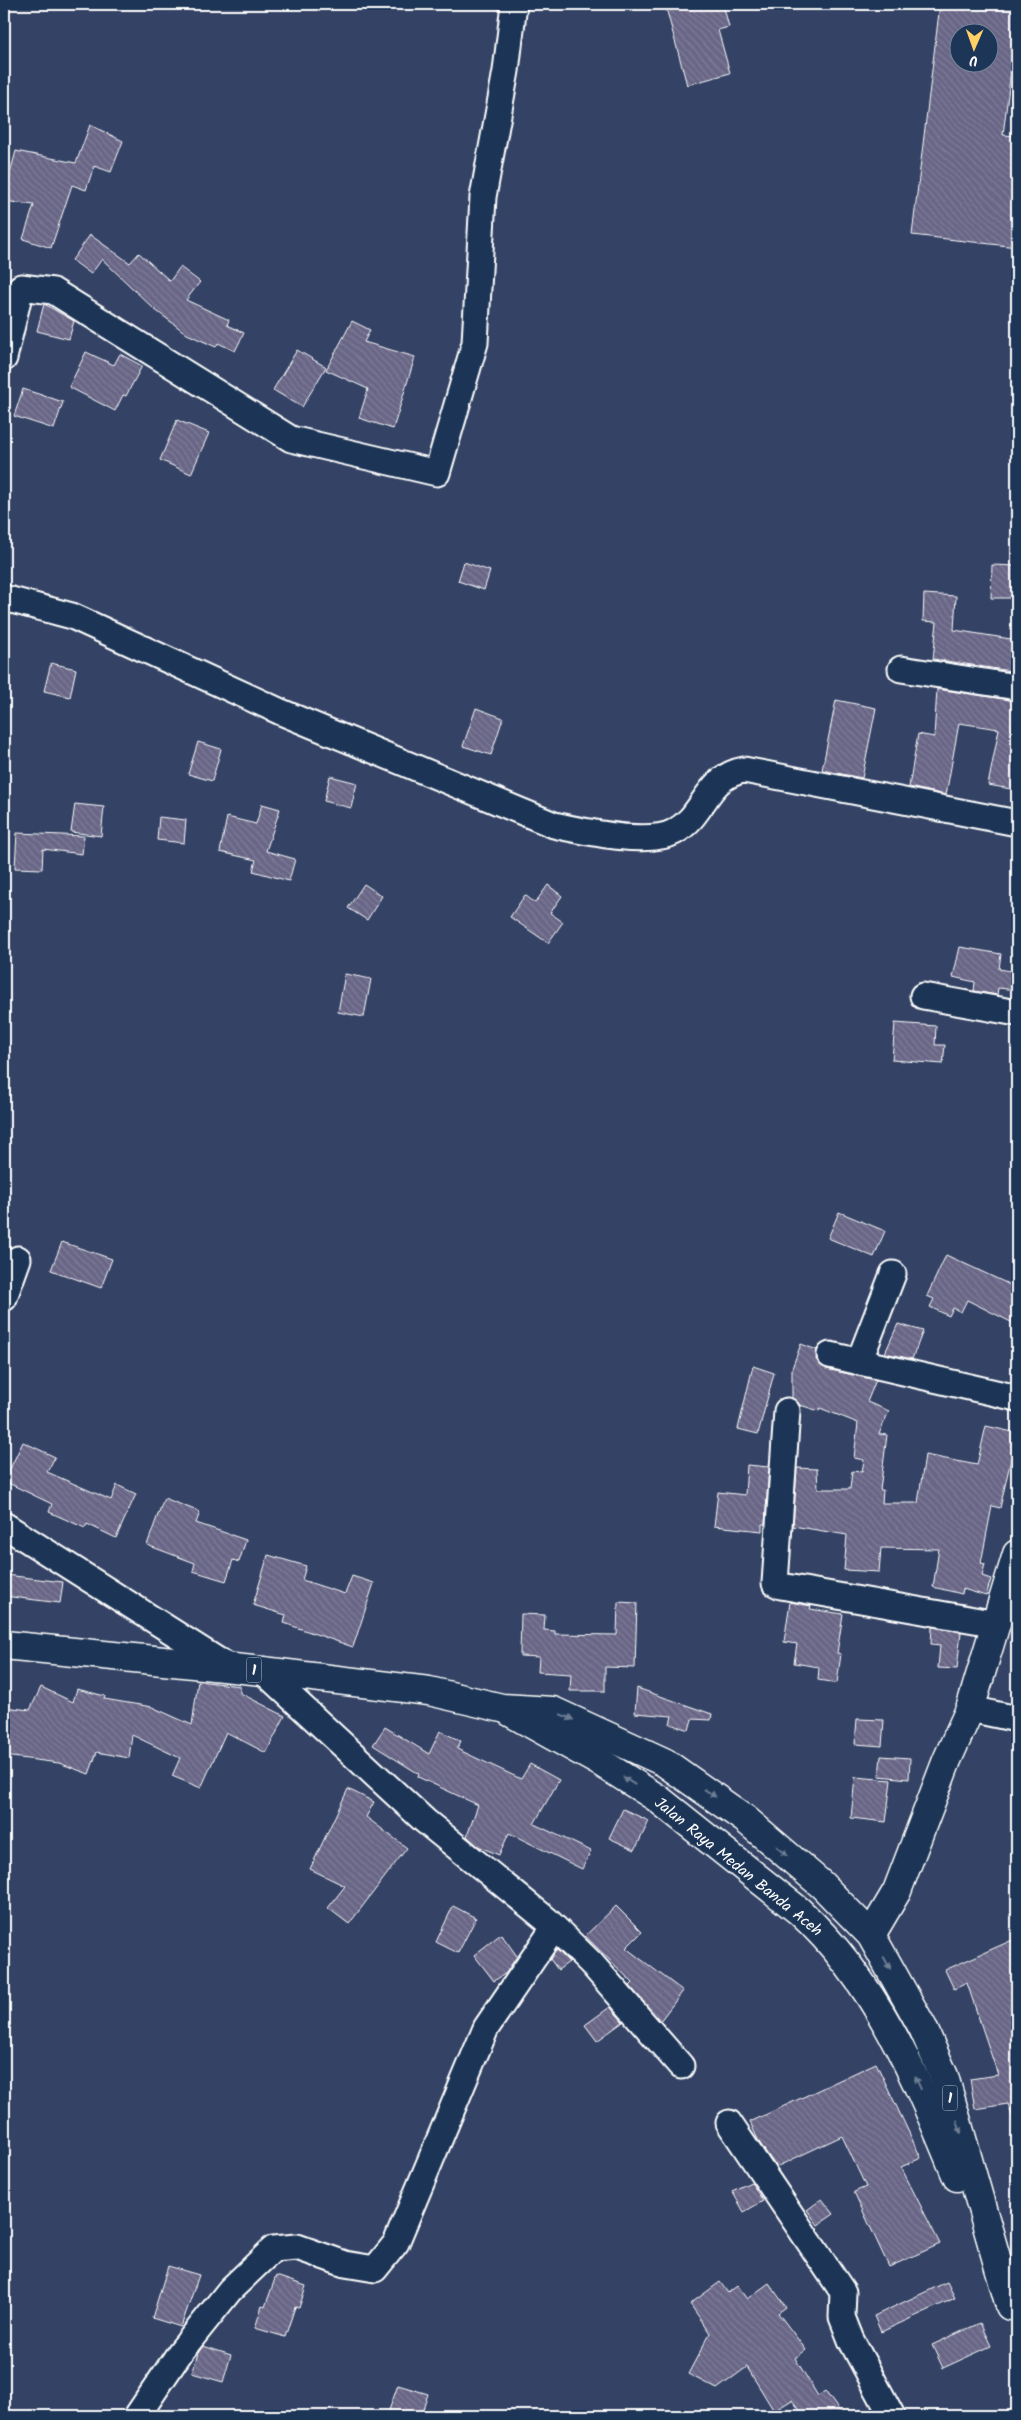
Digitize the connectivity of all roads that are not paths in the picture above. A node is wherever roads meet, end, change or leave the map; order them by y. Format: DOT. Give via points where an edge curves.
graph roads {
  1 [pos="514,4"];
  2 [pos="10,302"];
  3 [pos="4,358"];
  4 [pos="4,598"];
  5 [pos="901,669"];
  6 [pos="1017,687"];
  7 [pos="1017,822"];
  8 [pos="923,996"];
  9 [pos="1017,1013"];
  10 [pos="18,1259"];
  11 [pos="892,1274"];
  12 [pos="4,1298"];
  13 [pos="830,1355"];
  14 [pos="859,1362"];
  15 [pos="1017,1398"];
  16 [pos="787,1411"];
  17 [pos="4,1526"];
  18 [pos="1017,1554"];
  19 [pos="997,1624"];
  20 [pos="4,1645"];
  21 [pos="228,1667"];
  22 [pos="263,1671"];
  23 [pos="502,1708"];
  24 [pos="970,1708"];
  25 [pos="1017,1719"];
  26 [pos="554,1928"];
  27 [pos="871,1935"];
  28 [pos="680,2066"];
  29 [pos="729,2123"];
  30 [pos="1014,2316"];
  31 [pos="137,2416"];
  32 [pos="892,2416"];
  1 -- 2 [label="street" via="506,70 483,197 475,342 437,473 291,439 53,291 21,287"];
  2 -- 3 [label="street"];
  4 -- 7 [label="street" via="72,616 281,712 554,825 590,833 646,838 674,832 689,819 717,781 730,773 744,770"];
  5 -- 6 [label="street"];
  8 -- 9 [label="street"];
  10 -- 12 [label="street"];
  11 -- 14 [label="street"];
  13 -- 14 [label="street"];
  14 -- 15 [label="street"];
  16 -- 19 [label="street" via="775,1582 781,1586"];
  17 -- 21 [label="street"];
  18 -- 19 [label="main road"];
  19 -- 24 [label="main road"];
  20 -- 21 [label="main road, Jalan Raya Medan Banda Aceh / 1"];
  21 -- 22 [label="main road, Jalan Raya Medan Banda Aceh / 1"];
  22 -- 23 [label="main road, Jalan Raya Medan Banda Aceh / 1" via="428,1691"];
  22 -- 26 [label="street" via="425,1821"];
  23 -- 27 [label="main road, Jalan Raya Medan Banda Aceh / 1, one-way" via="554,1711 664,1762 745,1819 822,1885"];
  30 -- 23 [label="main road, Jalan Raya Medan Banda Aceh / 1, one-way" via="920,2087 895,2037 838,1950 799,1911 656,1798 600,1762"];
  24 -- 25 [label="street"];
  24 -- 27 [label="main road" via="946,1760 897,1890"];
  26 -- 28 [label="street" via="591,1963"];
  26 -- 31 [label="street" via="486,2028 396,2242 375,2269 345,2264 297,2247 273,2249 230,2290 181,2351"];
  27 -- 30 [label="main road, Jalan Raya Medan Banda Aceh / 1, one-way" via="923,2028 944,2076"];
  29 -- 32 [label="street" via="843,2292 842,2317 851,2340"];
}
